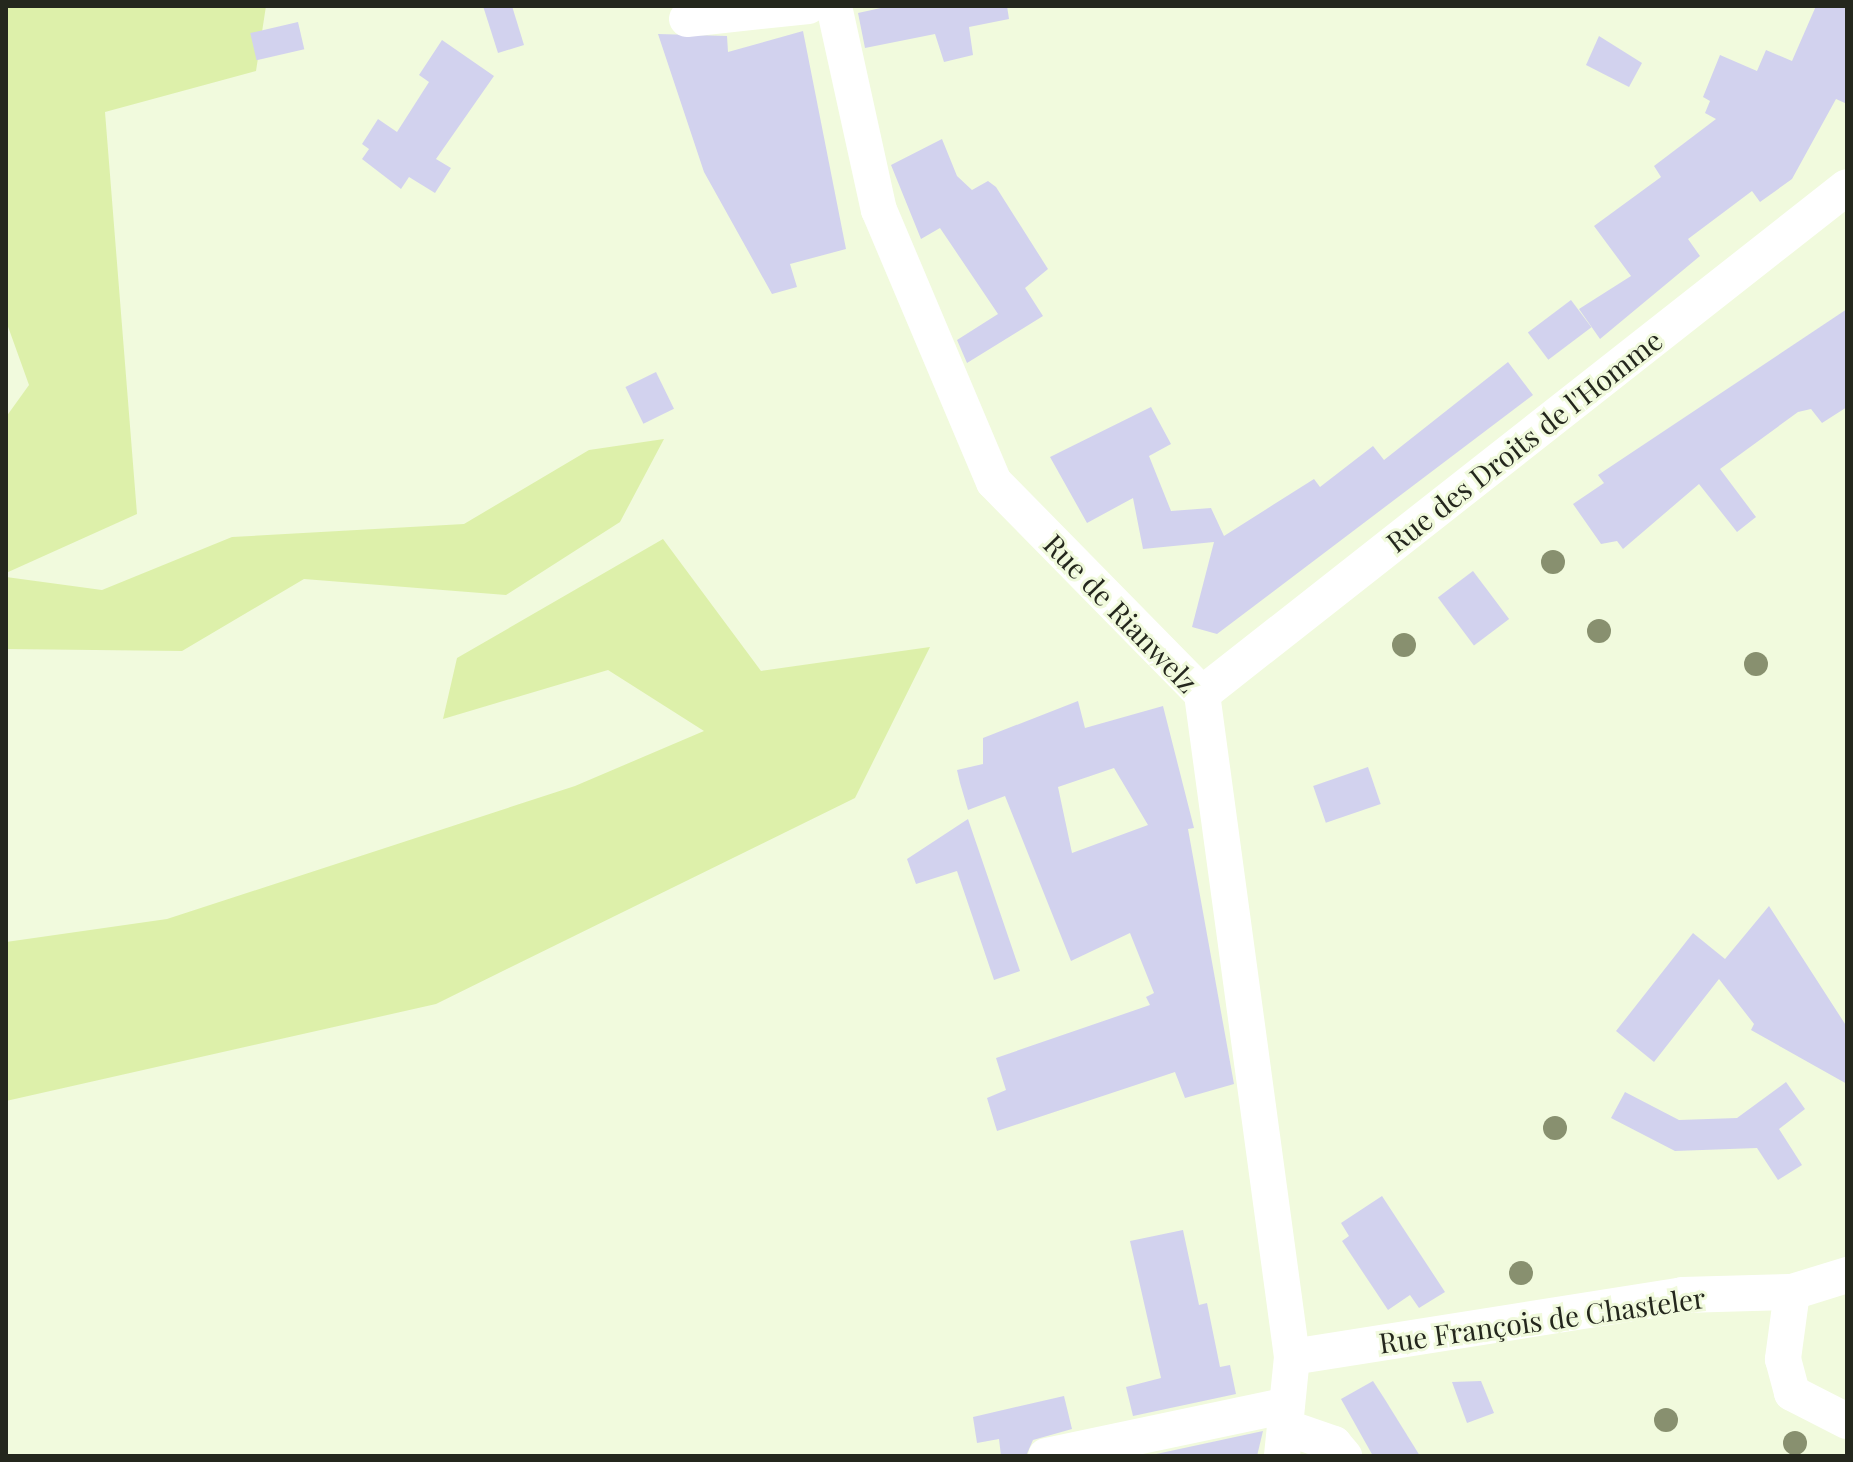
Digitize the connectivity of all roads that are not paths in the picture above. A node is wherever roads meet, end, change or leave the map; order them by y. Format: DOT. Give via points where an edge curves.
graph roads {
  1 [pos="808,6"];
  2 [pos="834,6"];
  3 [pos="687,19"];
  4 [pos="1847,187"];
  5 [pos="1202,694"];
  6 [pos="1847,1275"];
  7 [pos="1792,1292"];
  8 [pos="1292,1357"];
  9 [pos="1847,1421"];
  10 [pos="1285,1429"];
  11 [pos="1046,1456"];
  12 [pos="1344,1456"];
  1 -- 3 [label="street"];
  2 -- 5 [label="street, Rue de Rianwelz" via="879,210 994,482"];
  4 -- 5 [label="street, Rue des Droits de l'Homme"];
  5 -- 8 [label="street, Rue de Rianwelz"];
  6 -- 7 [label="street, Rue François de Chasteler"];
  7 -- 8 [label="street, Rue François de Chasteler" via="1682,1295"];
  7 -- 9 [label="street" via="1783,1359 1792,1393"];
  8 -- 10 [label="street, Rue de Rianwelz"];
  10 -- 11 [label="street"];
  10 -- 12 [label="street" via="1334,1444"];
}
